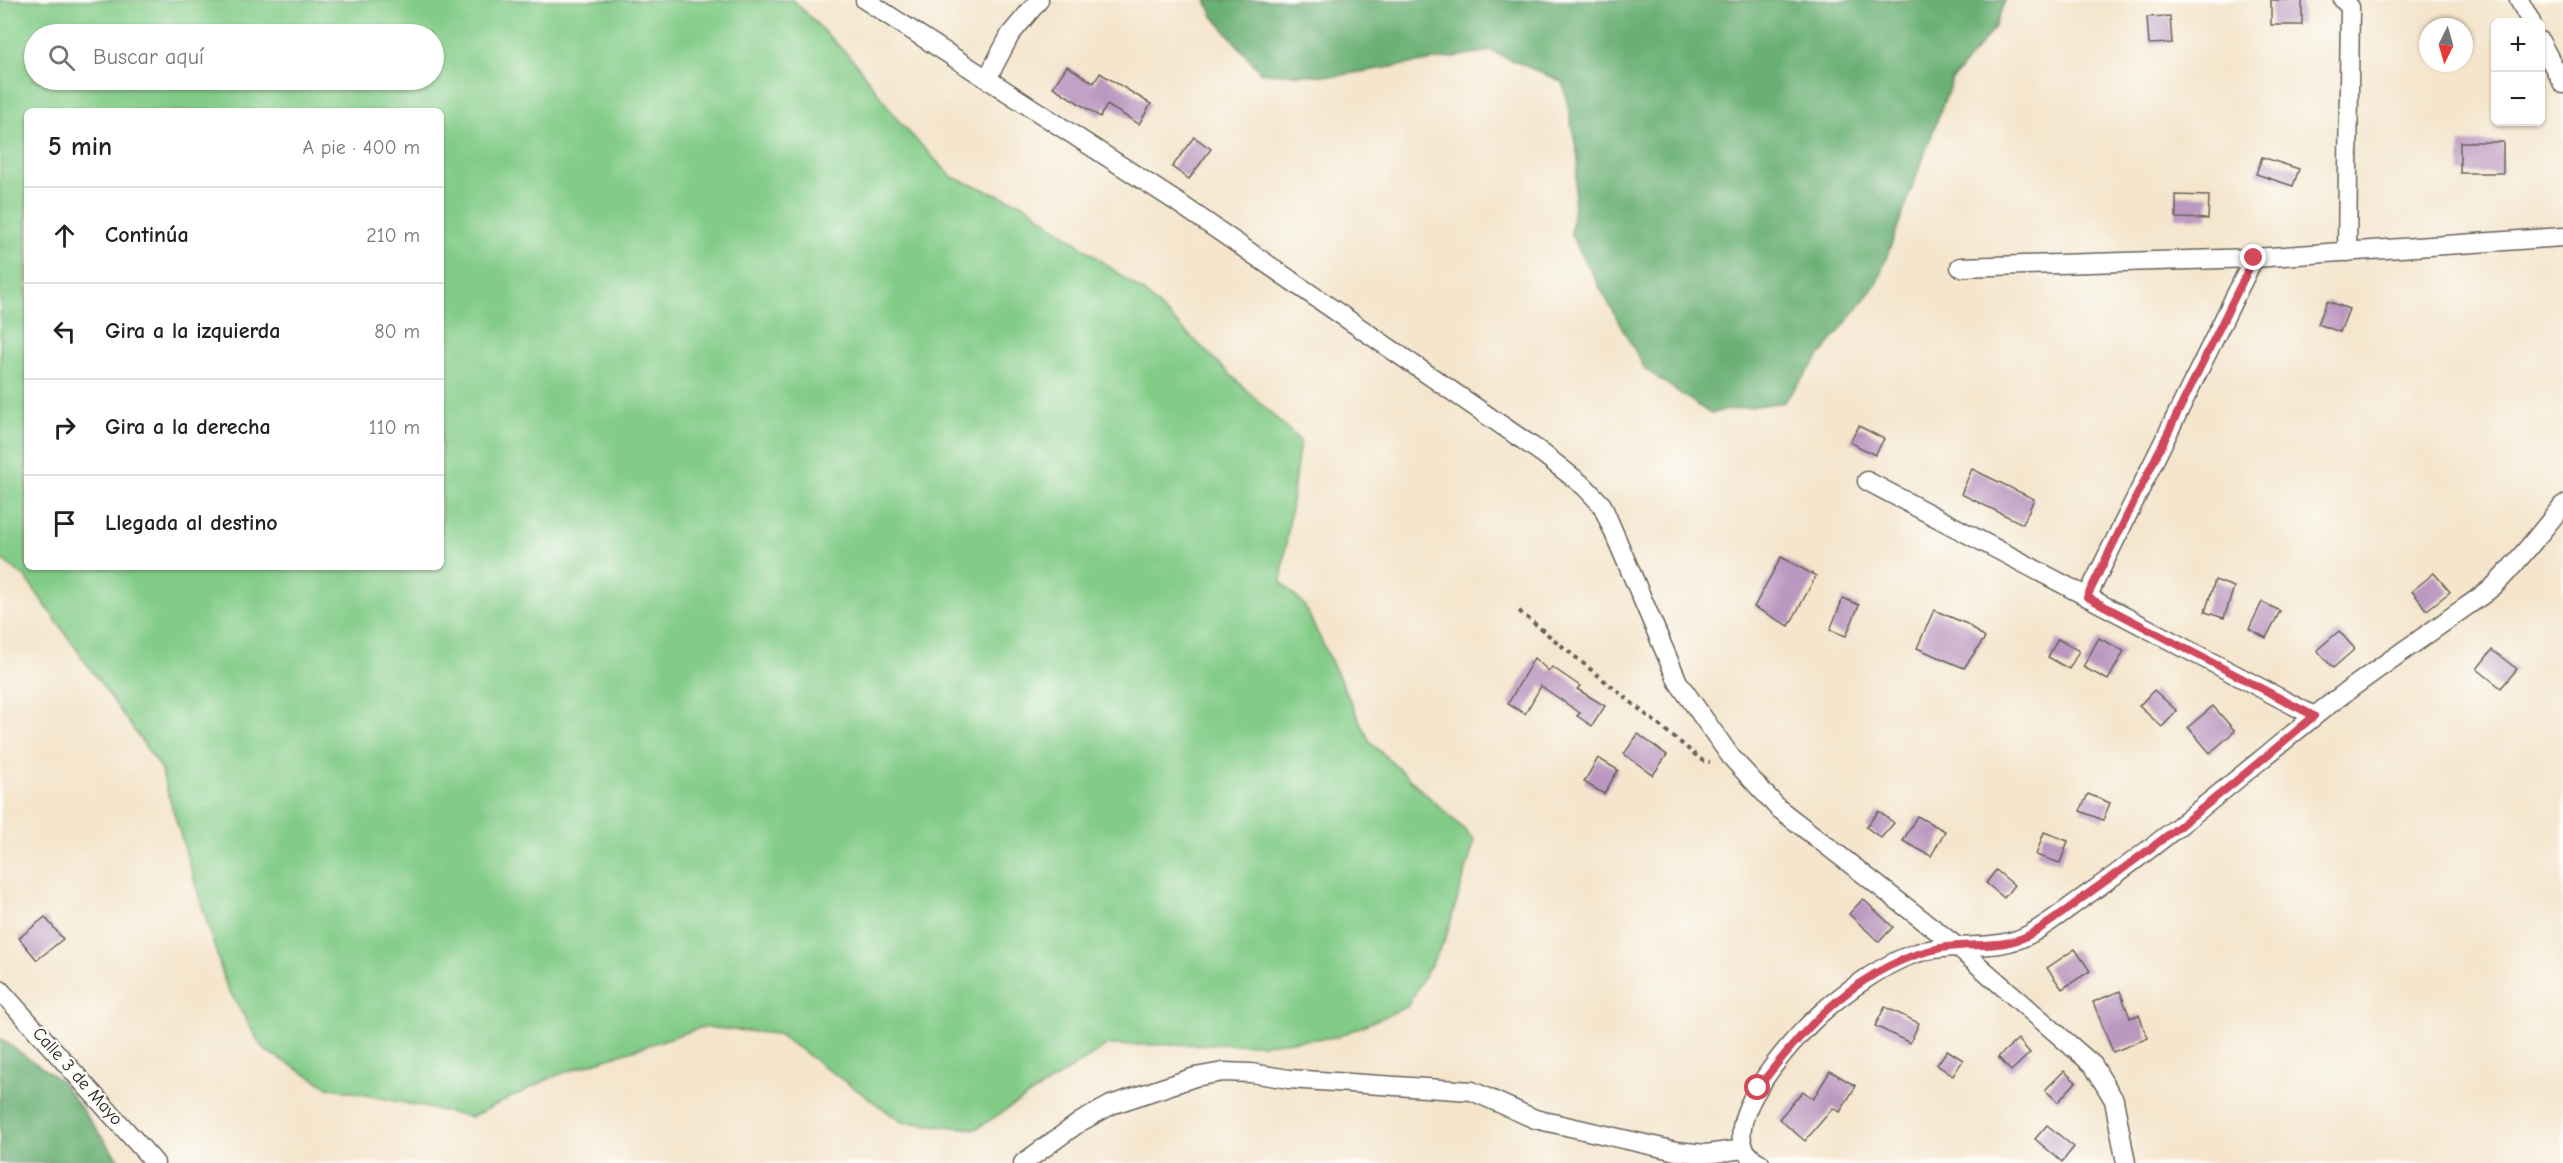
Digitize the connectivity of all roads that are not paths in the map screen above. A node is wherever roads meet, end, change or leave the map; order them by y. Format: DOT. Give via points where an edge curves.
graph roads {
  1 [pos="865,0"];
  2 [pos="1039,0"];
  3 [pos="2343,0"];
  4 [pos="2519,0"];
  5 [pos="2529,18"];
  6 [pos="2545,49"];
  7 [pos="987,79"];
  8 [pos="2563,84"];
  9 [pos="2563,237"];
  10 [pos="2347,252"];
  11 [pos="2254,258"];
  12 [pos="1960,267"];
  13 [pos="1868,481"];
  14 [pos="2563,505"];
  15 [pos="2087,597"];
  16 [pos="2314,716"];
  17 [pos="1955,945"];
  18 [pos="0,990"];
  19 [pos="1750,1158"];
  20 [pos="155,1163"];
  21 [pos="1023,1163"];
  22 [pos="2126,1163"];
  1 -- 7 [label="street"];
  2 -- 7 [label="street" via="1010,34"];
  3 -- 10 [label="street" via="2350,7"];
  4 -- 5 [label="street"];
  6 -- 8 [label="street"];
  7 -- 17 [label="street" via="1177,201 1542,453 1585,487 1602,505 1678,682 1740,767 1778,808"];
  9 -- 10 [label="street"];
  10 -- 11 [label="street"];
  11 -- 12 [label="street"];
  11 -- 15 [label="street"];
  13 -- 15 [label="street"];
  14 -- 16 [label="street" via="2493,587"];
  15 -- 16 [label="street"];
  16 -- 17 [label="street" via="2149,851 2030,934 2007,945"];
  17 -- 19 [label="street" via="1916,953 1898,962 1819,1015 1747,1105 1741,1128"];
  17 -- 22 [label="street" via="2093,1065 2114,1100"];
  18 -- 20 [label="street, Calle 3 de Mayo"];
  19 -- 21 [label="street" via="1676,1151 1535,1119 1472,1091 1223,1072 1195,1077 1111,1105"];
}
